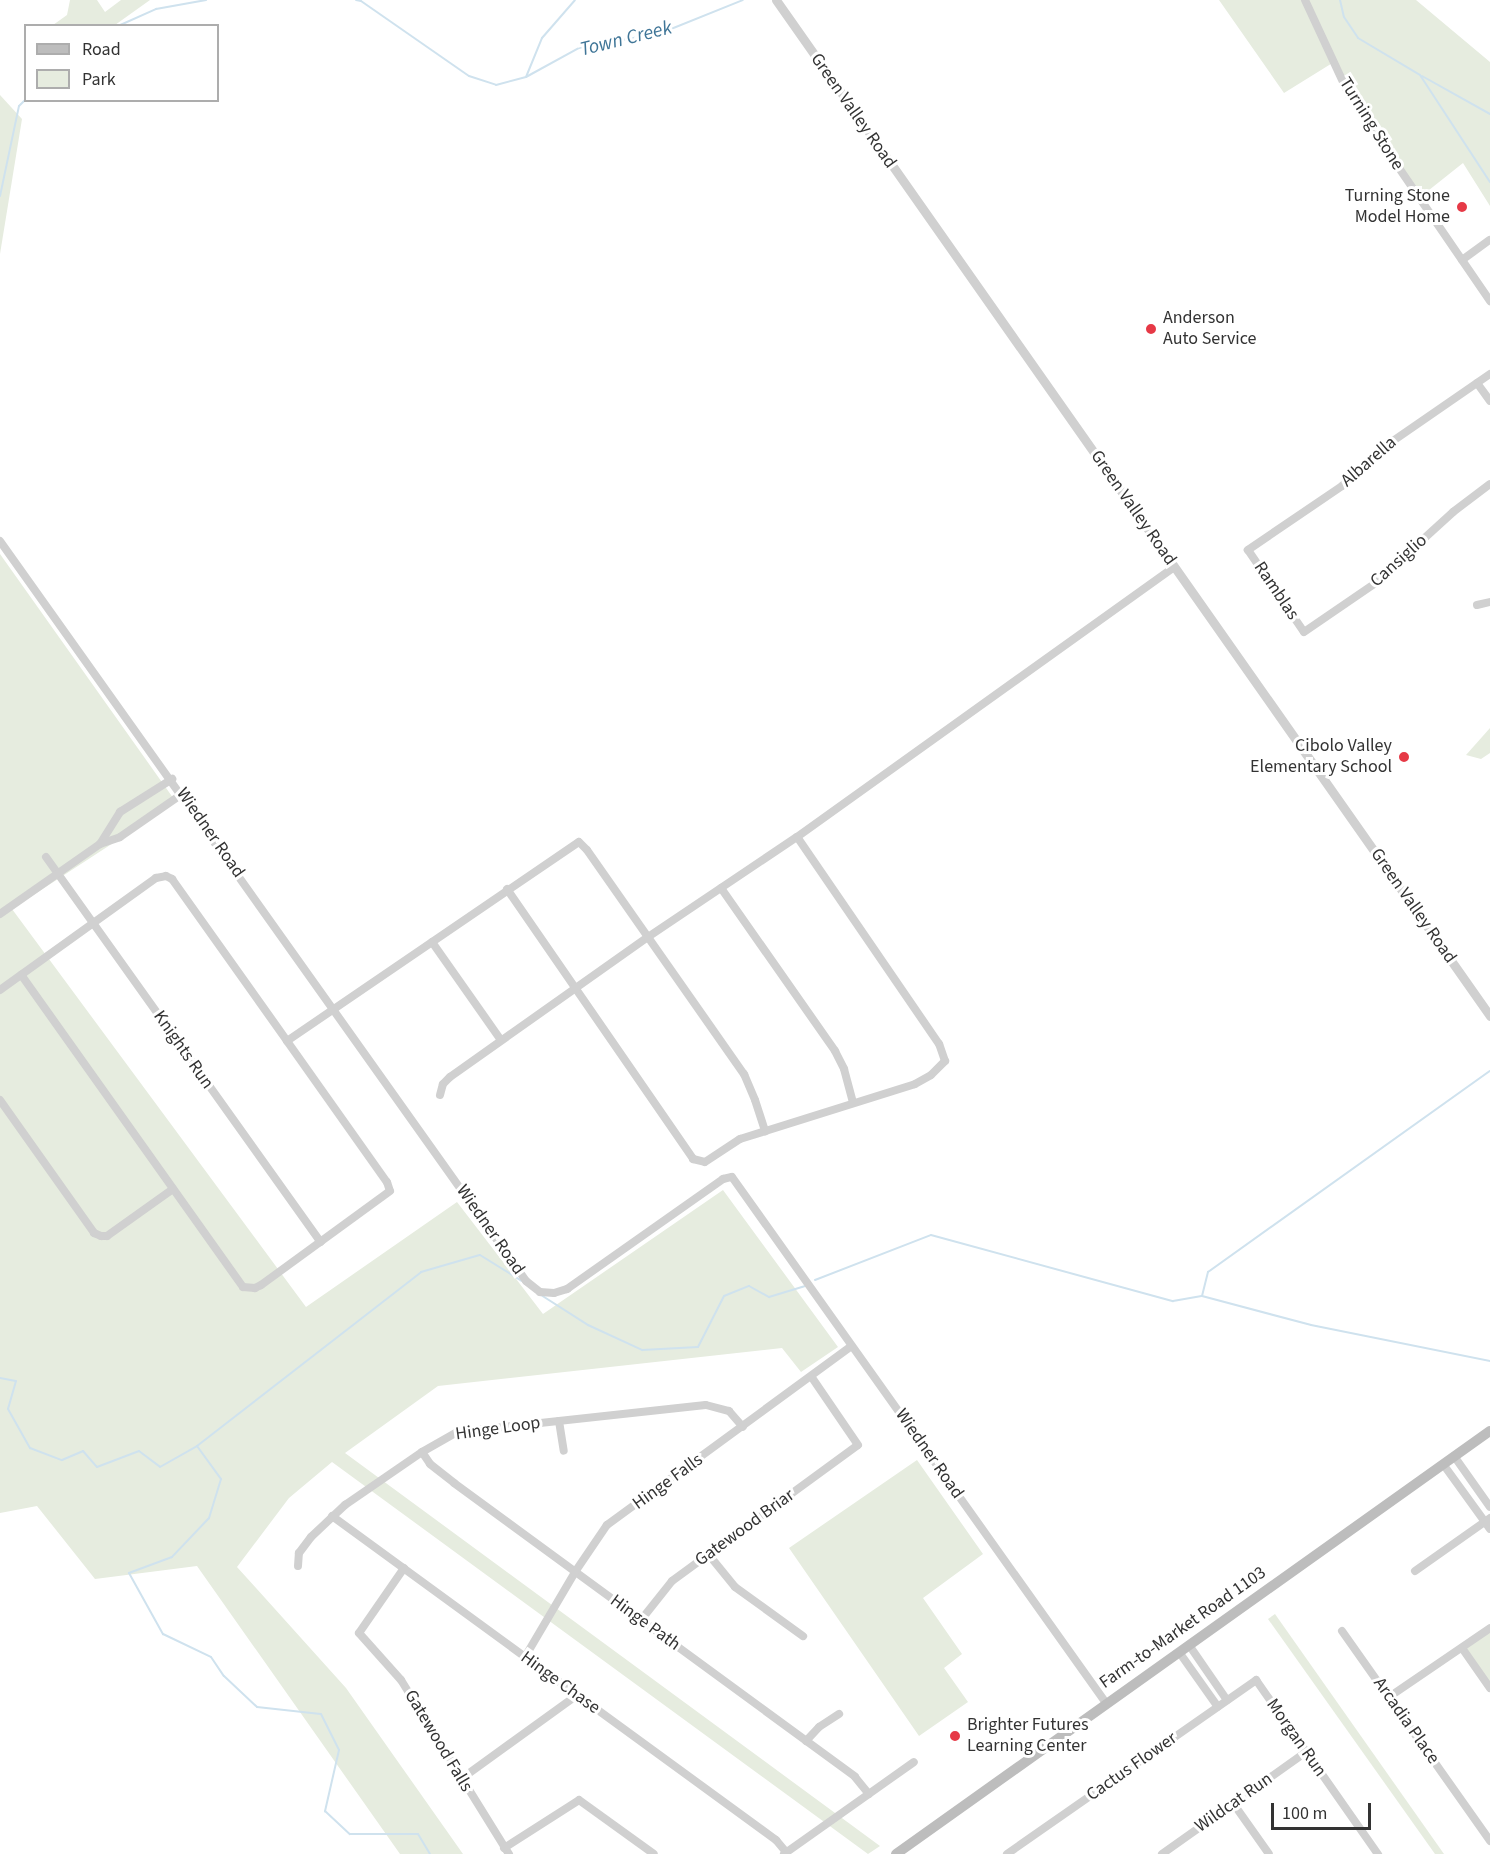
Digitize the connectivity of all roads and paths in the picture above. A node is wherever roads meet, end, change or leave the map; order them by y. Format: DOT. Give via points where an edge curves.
graph roads {
  1 [pos="776,0"];
  2 [pos="1305,0"];
  3 [pos="1490,240"];
  4 [pos="1462,260"];
  5 [pos="1490,301"];
  6 [pos="1490,374"];
  7 [pos="1477,383"];
  8 [pos="1490,401"];
  9 [pos="1490,484"];
  10 [pos="0,541"];
  11 [pos="1248,550"];
  12 [pos="1174,567"];
  13 [pos="1490,602"];
  14 [pos="1477,605"];
  15 [pos="1304,632"];
  16 [pos="172,779"];
  17 [pos="182,794"];
  18 [pos="796,837"];
  19 [pos="100,844"];
  20 [pos="46,857"];
  21 [pos="58,873"];
  22 [pos="721,888"];
  23 [pos="507,889"];
  24 [pos="0,914"];
  25 [pos="93,924"];
  26 [pos="648,937"];
  27 [pos="432,942"];
  28 [pos="21,975"];
  29 [pos="574,988"];
  30 [pos="0,990"];
  31 [pos="335,1009"];
  32 [pos="1490,1016"];
  33 [pos="501,1040"];
  34 [pos="287,1041"];
  35 [pos="440,1095"];
  36 [pos="0,1100"];
  37 [pos="854,1103"];
  38 [pos="765,1131"];
  39 [pos="173,1189"];
  40 [pos="321,1242"];
  41 [pos="852,1346"];
  42 [pos="811,1376"];
  43 [pos="559,1421"];
  44 [pos="743,1428"];
  45 [pos="1490,1431"];
  46 [pos="564,1451"];
  47 [pos="422,1452"];
  48 [pos="1454,1456"];
  49 [pos="1443,1464"];
  50 [pos="1490,1507"];
  51 [pos="332,1516"];
  52 [pos="1487,1520"];
  53 [pos="1490,1529"];
  54 [pos="709,1555"];
  55 [pos="298,1566"];
  56 [pos="404,1568"];
  57 [pos="1415,1571"];
  58 [pos="575,1572"];
  59 [pos="641,1620"];
  60 [pos="1490,1628"];
  61 [pos="1342,1631"];
  62 [pos="803,1636"];
  63 [pos="1189,1645"];
  64 [pos="1462,1648"];
  65 [pos="1179,1652"];
  66 [pos="525,1657"];
  67 [pos="1256,1680"];
  68 [pos="1490,1688"];
  69 [pos="577,1695"];
  70 [pos="1389,1697"];
  71 [pos="1227,1700"];
  72 [pos="1106,1703"];
  73 [pos="1218,1707"];
  74 [pos="839,1714"];
  75 [pos="806,1741"];
  76 [pos="1306,1752"];
  77 [pos="914,1762"];
  78 [pos="461,1779"];
  79 [pos="869,1794"];
  80 [pos="1233,1803"];
  81 [pos="1490,1841"];
  82 [pos="507,1851"];
  83 [pos="785,1853"];
  84 [pos="654,1854"];
  85 [pos="896,1854"];
  86 [pos="1007,1854"];
  87 [pos="1162,1854"];
  88 [pos="1269,1854"];
  89 [pos="1377,1854"];
  1 -- 12 [label="street, Green Valley Road"];
  2 -- 4 [label="street, Turning Stone" via="1349,95"];
  3 -- 4 [label="street"];
  4 -- 5 [label="street, Turning Stone"];
  6 -- 7 [label="street, Albarella"];
  7 -- 8 [label="street"];
  7 -- 11 [label="street, Albarella" via="1384,447 1342,486"];
  9 -- 15 [label="street, Cansiglio" via="1452,512 1374,584"];
  10 -- 16 [label="street, Wiedner Road"];
  11 -- 15 [label="street, Ramblas"];
  12 -- 18 [label="street"];
  12 -- 32 [label="street, Green Valley Road"];
  13 -- 14 [label="street"];
  16 -- 17 [label="street, Wiedner Road"];
  16 -- 19 [label="street" via="125,808"];
  17 -- 19 [label="street" via="120,837"];
  17 -- 31 [label="street, Wiedner Road"];
  18 -- 22 [label="street"];
  18 -- 37 [label="street" via="944,1054 943,1066 924,1080"];
  19 -- 21 [label="street"];
  20 -- 21 [label="street, Knights Run"];
  21 -- 24 [label="street"];
  21 -- 25 [label="street, Knights Run"];
  22 -- 26 [label="street"];
  22 -- 37 [label="street" via="840,1059"];
  23 -- 26 [label="street" via="579,842"];
  23 -- 27 [label="street"];
  23 -- 29 [label="street"];
  25 -- 28 [label="street"];
  25 -- 34 [label="street" via="156,878 171,879"];
  25 -- 40 [label="street, Knights Run"];
  26 -- 29 [label="street"];
  26 -- 38 [label="street" via="744,1074"];
  27 -- 31 [label="street"];
  27 -- 33 [label="street"];
  28 -- 30 [label="street"];
  28 -- 39 [label="street"];
  29 -- 33 [label="street"];
  29 -- 38 [label="street" via="693,1159 705,1162 740,1139"];
  31 -- 34 [label="street"];
  31 -- 41 [label="street, Wiedner Road" via="521,1276 540,1292 554,1293 575,1284 723,1179 732,1177"];
  33 -- 35 [label="street" via="450,1077"];
  34 -- 40 [label="street" via="390,1191"];
  36 -- 39 [label="street" via="94,1233 107,1236"];
  37 -- 38 [label="street"];
  39 -- 40 [label="street" via="243,1287 261,1285"];
  41 -- 42 [label="street, Hinge Falls"];
  41 -- 72 [label="street, Wiedner Road"];
  42 -- 44 [label="street, Hinge Falls"];
  42 -- 54 [label="street, Gatewood Briar" via="858,1445"];
  43 -- 44 [label="street, Hinge Loop" via="706,1406 729,1411"];
  43 -- 46 [label="street"];
  43 -- 47 [label="street, Hinge Loop" via="457,1432"];
  44 -- 58 [label="street, Hinge Falls" via="607,1525"];
  45 -- 48 [label="main road, Farm-to-Market Road 1103"];
  47 -- 51 [label="street, Hinge Loop"];
  47 -- 58 [label="street, Hinge Path" via="430,1464"];
  48 -- 49 [label="main road, Farm-to-Market Road 1103"];
  48 -- 50 [label="street"];
  49 -- 52 [label="street"];
  49 -- 63 [label="main road, Farm-to-Market Road 1103"];
  51 -- 55 [label="street, Hinge Loop" via="299,1553"];
  51 -- 56 [label="street, Hinge Chase"];
  52 -- 53 [label="street"];
  52 -- 57 [label="street"];
  54 -- 59 [label="street, Gatewood Briar" via="672,1581"];
  54 -- 62 [label="street" via="735,1587"];
  56 -- 66 [label="street, Hinge Chase"];
  56 -- 78 [label="street, Gatewood Falls" via="359,1633 401,1680"];
  58 -- 59 [label="street, Hinge Path"];
  58 -- 66 [label="street, Hinge Falls"];
  59 -- 75 [label="street, Hinge Path"];
  60 -- 64 [label="street"];
  61 -- 70 [label="street, Arcadia Place"];
  63 -- 65 [label="main road, Farm-to-Market Road 1103"];
  63 -- 71 [label="street"];
  64 -- 68 [label="street"];
  64 -- 70 [label="street"];
  65 -- 72 [label="main road, Farm-to-Market Road 1103"];
  65 -- 73 [label="street"];
  66 -- 69 [label="street, Hinge Chase"];
  67 -- 71 [label="street, Cactus Flower"];
  67 -- 76 [label="street, Morgan Run"];
  69 -- 78 [label="street"];
  69 -- 83 [label="street, Hinge Chase" via="776,1840"];
  70 -- 81 [label="street, Arcadia Place"];
  71 -- 73 [label="street, Cactus Flower"];
  72 -- 85 [label="main road, Farm-to-Market Road 1103"];
  73 -- 86 [label="street, Cactus Flower"];
  74 -- 75 [label="street"];
  75 -- 79 [label="street, Hinge Path" via="855,1777"];
  76 -- 80 [label="street, Wildcat Run"];
  76 -- 89 [label="street, Morgan Run"];
  77 -- 79 [label="street"];
  78 -- 82 [label="street, Gatewood Falls"];
  79 -- 83 [label="street"];
  80 -- 87 [label="street, Wildcat Run"];
  80 -- 88 [label="street"];
  82 -- 84 [label="street" via="579,1800"];
}
